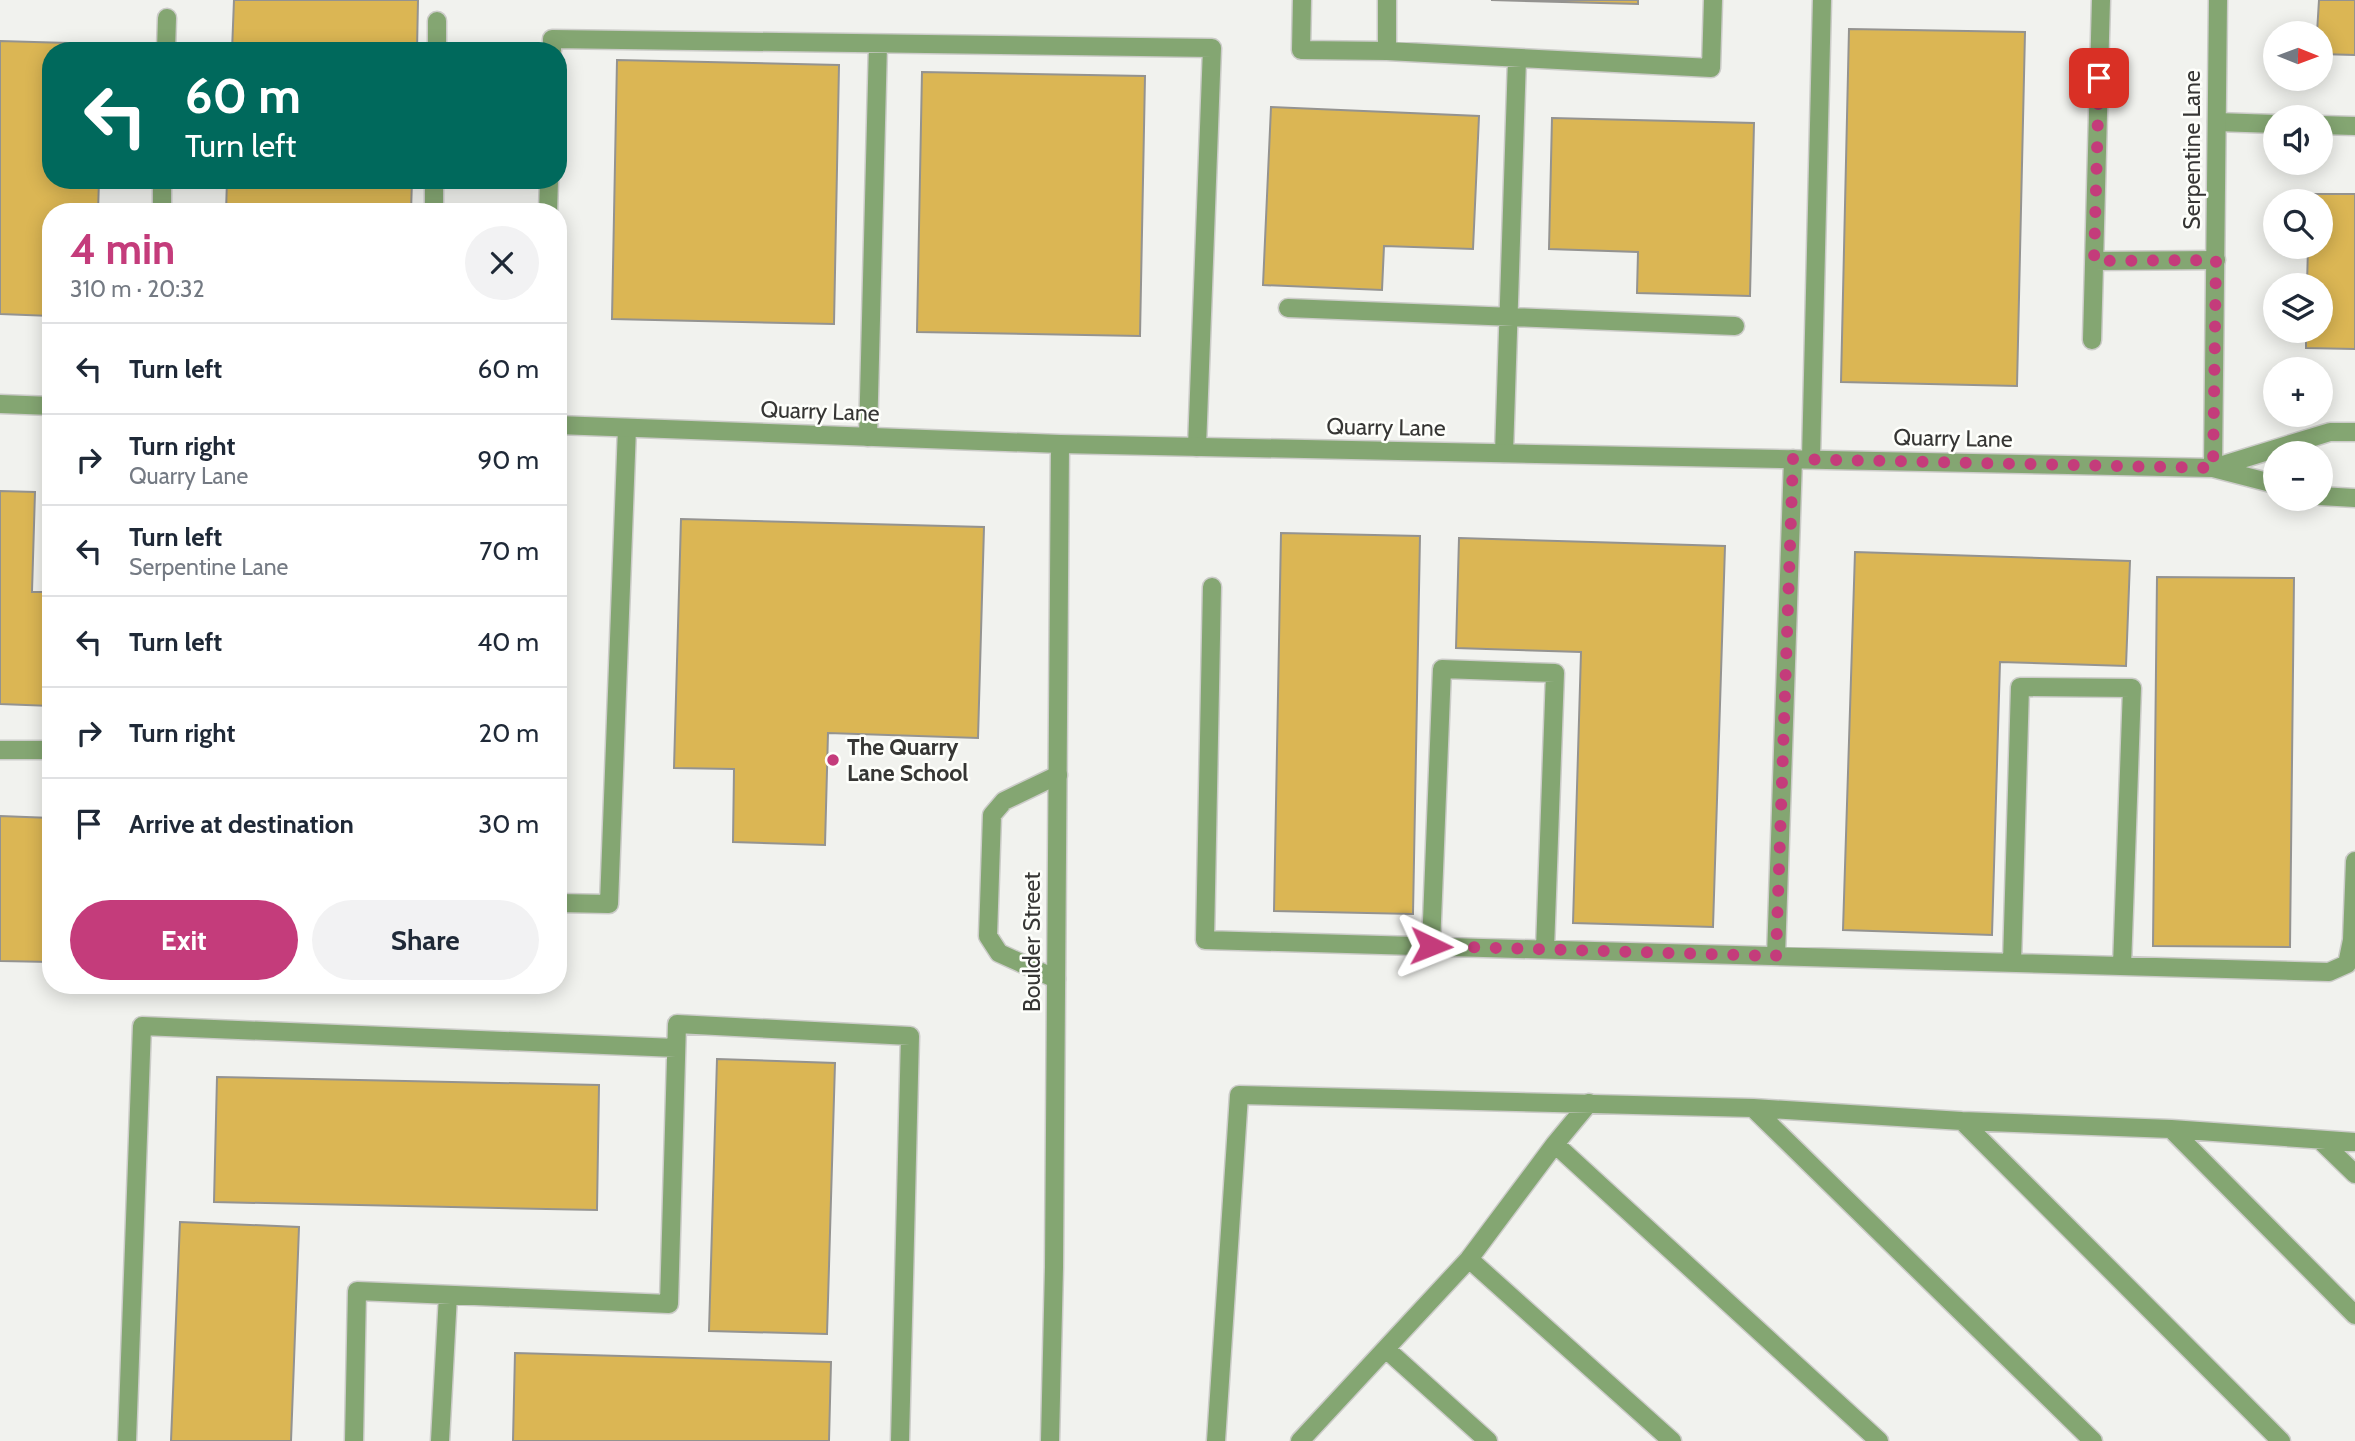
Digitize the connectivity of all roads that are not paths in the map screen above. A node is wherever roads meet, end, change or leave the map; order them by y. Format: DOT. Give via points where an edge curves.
graph roads {
  1 [pos="1301,0"];
  2 [pos="1388,0"];
  3 [pos="1713,0"];
  4 [pos="1822,0"];
  5 [pos="2101,0"];
  6 [pos="2218,0"];
  7 [pos="167,18"];
  8 [pos="437,21"];
  9 [pos="166,42"];
  10 [pos="437,42"];
  11 [pos="552,42"];
  12 [pos="878,44"];
  13 [pos="1387,51"];
  14 [pos="1517,59"];
  15 [pos="2217,122"];
  16 [pos="2263,124"];
  17 [pos="2333,125"];
  18 [pos="2355,126"];
  19 [pos="2216,260"];
  20 [pos="2094,261"];
  21 [pos="1288,309"];
  22 [pos="1509,317"];
  23 [pos="1735,326"];
  24 [pos="2092,340"];
  25 [pos="0,404"];
  26 [pos="42,406"];
  27 [pos="567,425"];
  28 [pos="627,428"];
  29 [pos="2355,432"];
  30 [pos="868,437"];
  31 [pos="1060,444"];
  32 [pos="1197,447"];
  33 [pos="1504,453"];
  34 [pos="1802,459"];
  35 [pos="2213,468"];
  36 [pos="2263,481"];
  37 [pos="2333,497"];
  38 [pos="2355,498"];
  39 [pos="1212,587"];
  40 [pos="0,750"];
  41 [pos="42,750"];
  42 [pos="1058,775"];
  43 [pos="2355,861"];
  44 [pos="567,903"];
  45 [pos="1431,946"];
  46 [pos="1545,950"];
  47 [pos="1776,956"];
  48 [pos="2012,963"];
  49 [pos="2122,966"];
  50 [pos="1056,979"];
  51 [pos="676,1048"];
  52 [pos="1589,1102"];
  53 [pos="1753,1108"];
  54 [pos="1962,1121"];
  55 [pos="2171,1129"];
  56 [pos="2321,1141"];
  57 [pos="2355,1142"];
  58 [pos="1555,1144"];
  59 [pos="2355,1174"];
  60 [pos="1469,1259"];
  61 [pos="448,1294"];
  62 [pos="2355,1315"];
  63 [pos="1385,1349"];
  64 [pos="127,1441"];
  65 [pos="354,1441"];
  66 [pos="440,1441"];
  67 [pos="900,1441"];
  68 [pos="1050,1441"];
  69 [pos="1216,1441"];
  70 [pos="1300,1441"];
  71 [pos="1488,1441"];
  72 [pos="1672,1441"];
  73 [pos="1879,1441"];
  74 [pos="2093,1441"];
  75 [pos="2281,1441"];
  1 -- 13 [label="street" via="1301,50"];
  2 -- 13 [label="street"];
  3 -- 14 [label="street" via="1711,68"];
  4 -- 34 [label="street"];
  5 -- 20 [label="street"];
  6 -- 15 [label="street, Serpentine Lane"];
  7 -- 9 [label="street"];
  8 -- 10 [label="street"];
  11 -- 12 [label="street"];
  12 -- 30 [label="street"];
  12 -- 32 [label="street" via="1212,48"];
  13 -- 14 [label="street"];
  14 -- 22 [label="street"];
  15 -- 16 [label="street"];
  15 -- 19 [label="street, Serpentine Lane"];
  17 -- 18 [label="street"];
  19 -- 20 [label="street"];
  19 -- 35 [label="street, Serpentine Lane"];
  20 -- 24 [label="street"];
  21 -- 22 [label="street"];
  22 -- 23 [label="street"];
  22 -- 33 [label="street"];
  25 -- 26 [label="street"];
  27 -- 28 [label="street, Quarry Lane"];
  28 -- 30 [label="street, Quarry Lane"];
  28 -- 44 [label="street" via="609,904"];
  29 -- 35 [label="street, Quarry Lane" via="2330,432"];
  30 -- 31 [label="street, Quarry Lane"];
  31 -- 32 [label="street, Quarry Lane"];
  31 -- 42 [label="street, Boulder Street"];
  32 -- 33 [label="street, Quarry Lane"];
  33 -- 34 [label="street, Quarry Lane"];
  34 -- 35 [label="street, Quarry Lane"];
  34 -- 47 [label="street"];
  35 -- 36 [label="street, Quarry Lane"];
  37 -- 38 [label="street"];
  39 -- 45 [label="street" via="1205,940"];
  40 -- 41 [label="street"];
  42 -- 50 [label="street, Boulder Street"];
  42 -- 50 [label="street" via="1004,801 992,815 988,936 999,953"];
  43 -- 49 [label="street" via="2347,964 2329,972"];
  45 -- 46 [label="street"];
  45 -- 46 [label="street" via="1442,669 1555,673"];
  46 -- 47 [label="street"];
  47 -- 48 [label="street"];
  48 -- 49 [label="street"];
  48 -- 49 [label="street" via="2020,687 2132,688"];
  50 -- 68 [label="street, Boulder Street"];
  51 -- 61 [label="street" via="669,1304"];
  51 -- 64 [label="street" via="142,1026"];
  51 -- 67 [label="street" via="677,1024 910,1036"];
  52 -- 53 [label="street"];
  52 -- 58 [label="street"];
  52 -- 69 [label="street" via="1239,1095"];
  53 -- 54 [label="street"];
  53 -- 74 [label="street"];
  54 -- 55 [label="street"];
  54 -- 75 [label="street"];
  55 -- 56 [label="street"];
  55 -- 62 [label="street"];
  56 -- 57 [label="street"];
  56 -- 59 [label="street"];
  58 -- 60 [label="street"];
  58 -- 73 [label="street"];
  60 -- 63 [label="street"];
  60 -- 72 [label="street"];
  61 -- 65 [label="street" via="357,1291"];
  61 -- 66 [label="street"];
  63 -- 70 [label="street"];
  63 -- 71 [label="street"];
}
